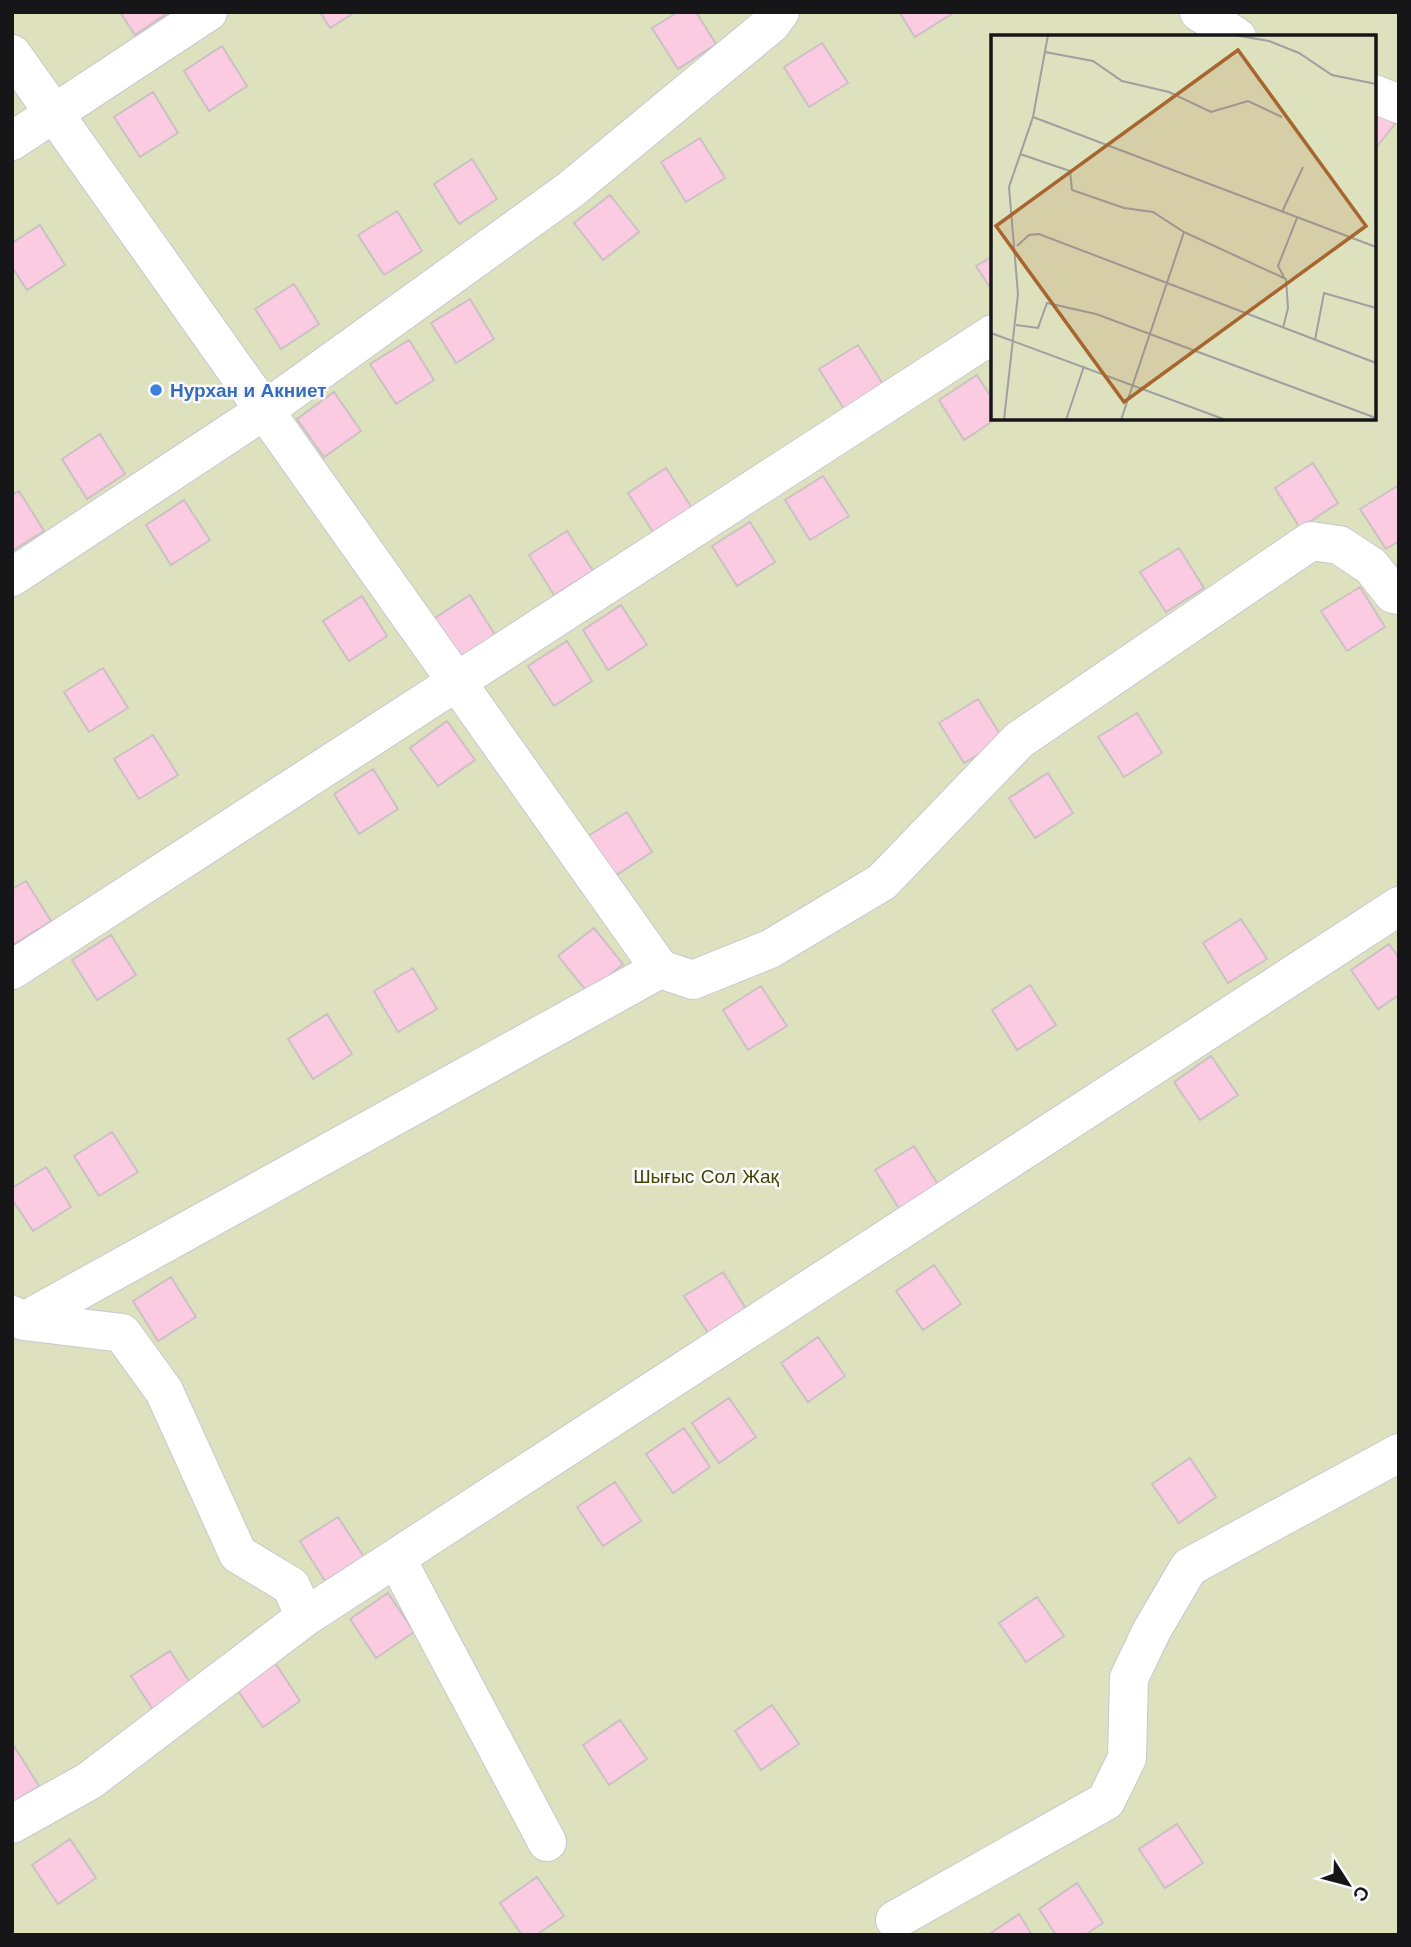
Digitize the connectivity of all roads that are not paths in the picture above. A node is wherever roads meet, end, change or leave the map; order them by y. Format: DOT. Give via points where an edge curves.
graph roads {
  1 [pos="208,12"];
  2 [pos="780,12"];
  3 [pos="1199,12"];
  4 [pos="1232,35"];
  5 [pos="12,54"];
  6 [pos="1376,95"];
  7 [pos="1399,104"];
  8 [pos="55,113"];
  9 [pos="12,141"];
  10 [pos="991,335"];
  11 [pos="265,410"];
  12 [pos="12,577"];
  13 [pos="1399,595"];
  14 [pos="456,680"];
  15 [pos="1399,906"];
  16 [pos="660,969"];
  17 [pos="12,970"];
  18 [pos="18,1318"];
  19 [pos="1399,1453"];
  20 [pos="396,1558"];
  21 [pos="305,1617"];
  22 [pos="12,1824"];
  23 [pos="547,1842"];
  24 [pos="895,1920"];
  1 -- 8 [label="street"];
  2 -- 11 [label="street" via="570,190"];
  3 -- 4 [label="street"];
  5 -- 8 [label="street"];
  6 -- 7 [label="street"];
  8 -- 9 [label="street"];
  8 -- 11 [label="street"];
  10 -- 14 [label="street"];
  11 -- 12 [label="street"];
  11 -- 14 [label="street"];
  13 -- 16 [label="street" via="1393,594 1371,566 1339,545 1311,541 1018,740 882,882 770,949 693,980"];
  14 -- 16 [label="street"];
  14 -- 17 [label="street"];
  15 -- 20 [label="street"];
  16 -- 18 [label="street"];
  18 -- 21 [label="street" via="122,1333 164,1391 238,1554 291,1586"];
  19 -- 24 [label="street" via="1189,1567 1129,1678 1127,1758 1106,1801"];
  20 -- 21 [label="street"];
  20 -- 23 [label="street"];
  21 -- 22 [label="street" via="89,1781"];
}
